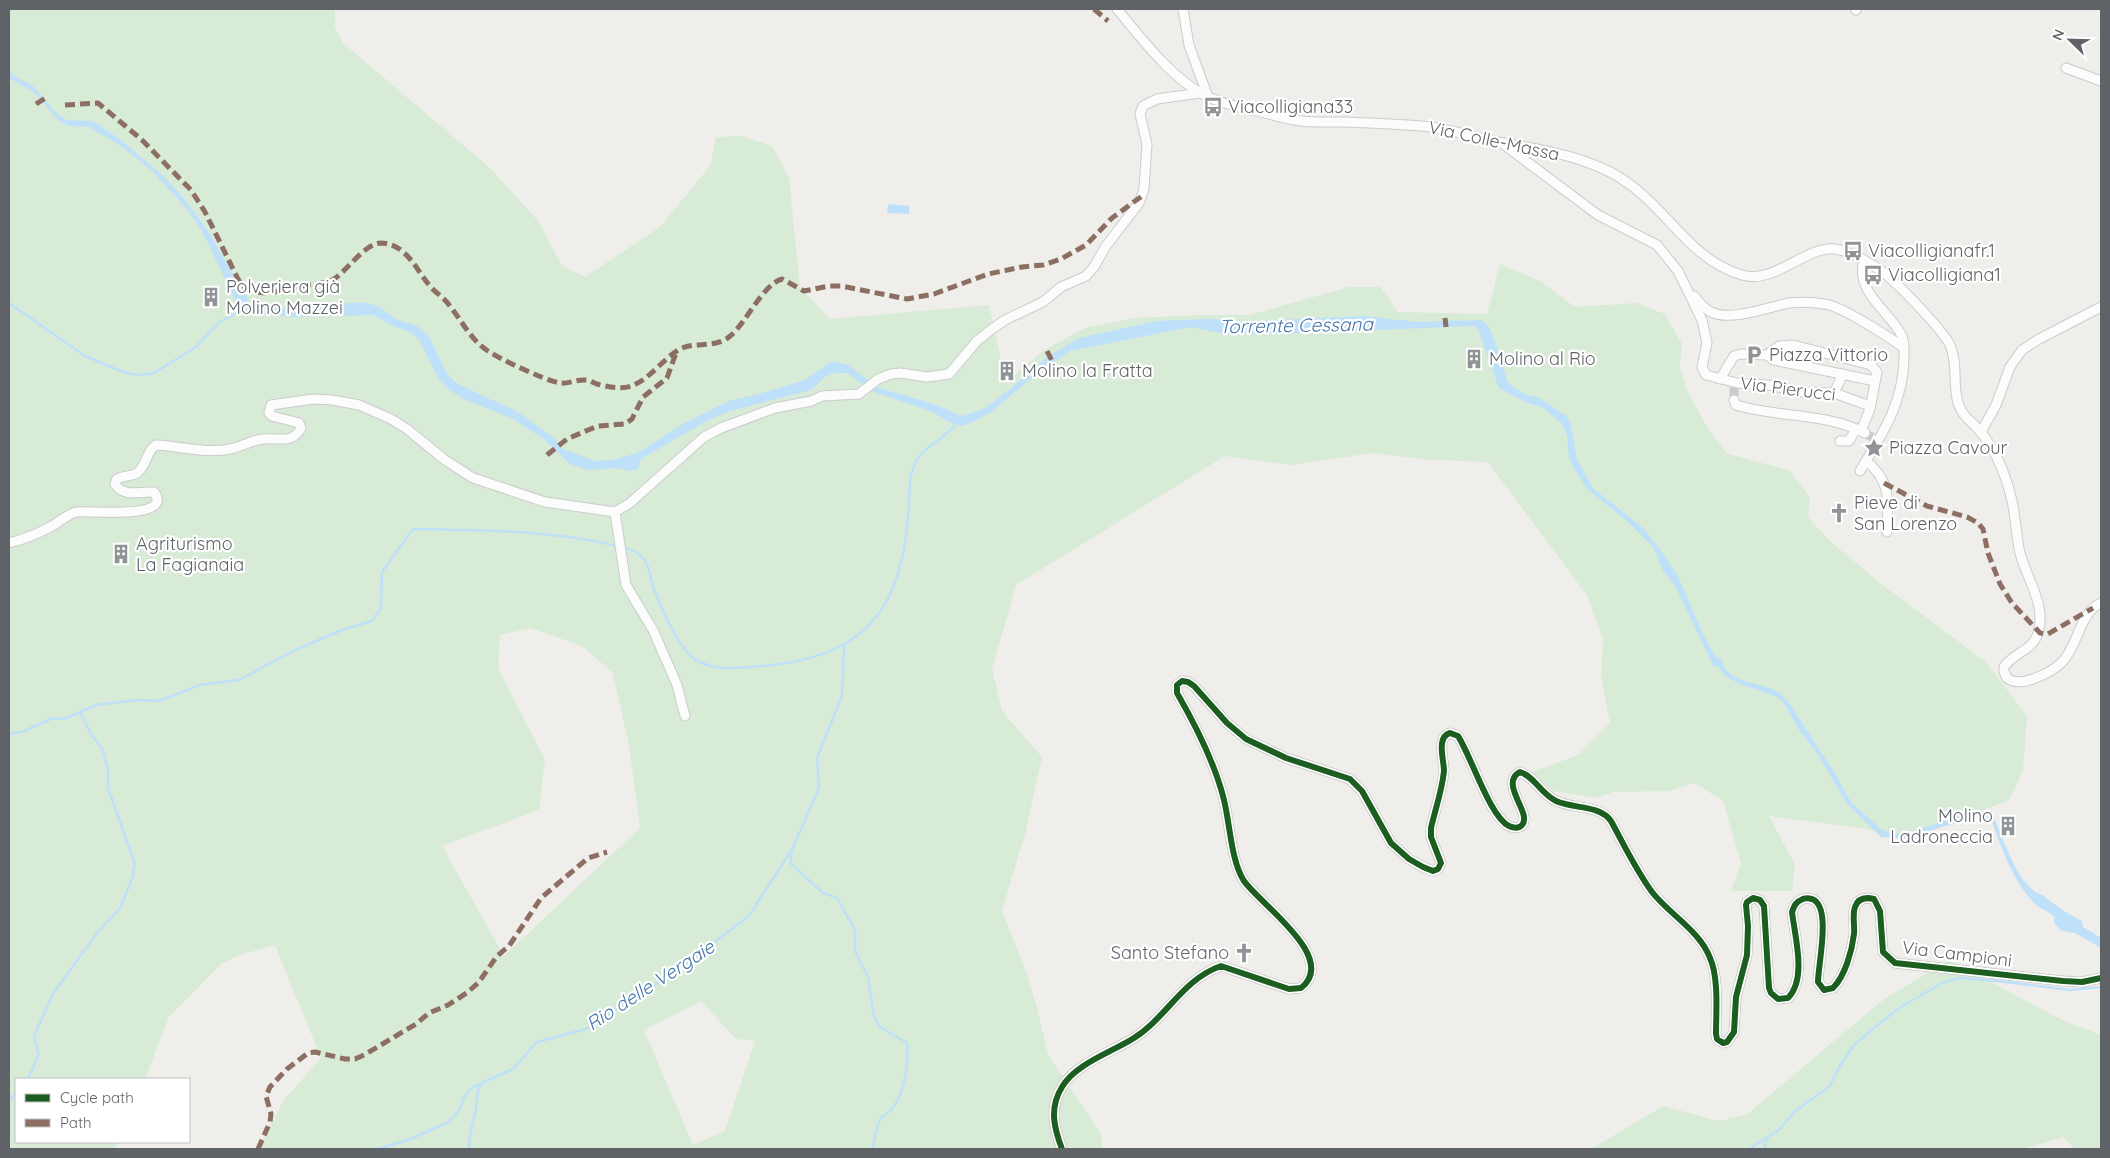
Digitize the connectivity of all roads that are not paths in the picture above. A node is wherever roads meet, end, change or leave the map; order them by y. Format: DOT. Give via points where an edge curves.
graph roads {
  1 [pos="1117,9"];
  2 [pos="1183,9"];
  3 [pos="2066,68"];
  4 [pos="2101,81"];
  5 [pos="1204,95"];
  6 [pos="1501,142"];
  7 [pos="1864,260"];
  8 [pos="1688,290"];
  9 [pos="2101,307"];
  10 [pos="1904,348"];
  11 [pos="1767,355"];
  12 [pos="1843,374"];
  13 [pos="1876,377"];
  14 [pos="1720,379"];
  15 [pos="1834,393"];
  16 [pos="1734,400"];
  17 [pos="1870,406"];
  18 [pos="1860,431"];
  19 [pos="1981,432"];
  20 [pos="1840,441"];
  21 [pos="1866,461"];
  22 [pos="1860,471"];
  23 [pos="616,512"];
  24 [pos="1887,532"];
  25 [pos="9,543"];
  26 [pos="2101,603"];
  27 [pos="685,716"];
  28 [pos="2101,978"];
  29 [pos="1062,1149"];
  1 -- 5 [label="street, Via Colle-Massa" via="1166,64"];
  2 -- 5 [label="street" via="1189,45"];
  3 -- 4 [label="street"];
  5 -- 6 [label="street, Via Colle-Massa" via="1224,104 1296,120 1423,126"];
  5 -- 23 [label="street" via="1157,99 1143,106 1140,114 1148,144 1142,196 1089,273 992,329 977,341 949,374 927,377 900,373 878,379 859,394 822,396 775,408 721,428 704,437"];
  6 -- 7 [label="street, Via Colle-Massa" via="1589,162 1622,178 1645,196 1688,243 1724,268 1742,275 1764,276 1826,250 1835,249"];
  6 -- 8 [label="street" via="1598,215 1657,245 1678,271"];
  7 -- 10 [label="street" via="1862,267 1866,284 1874,300 1902,336"];
  7 -- 19 [label="street, Via Colle-Massa" via="1890,279 1944,335 1952,354 1960,409"];
  8 -- 10 [label="street" via="1704,308 1722,315 1792,303 1826,304"];
  8 -- 14 [label="street, Via Pierucci" via="1705,328 1707,348 1702,370 1706,375"];
  9 -- 19 [label="street" via="2022,350 2010,367 1996,405"];
  10 -- 21 [label="street" via="1898,402"];
  11 -- 12 [label="street" via="1774,360"];
  11 -- 13 [label="street" via="1780,346 1800,346 1866,362 1872,365"];
  11 -- 14 [label="street" via="1734,356"];
  12 -- 13 [label="street"];
  12 -- 15 [label="street"];
  13 -- 17 [label="street"];
  14 -- 15 [label="street, Via Pierucci" via="1734,385"];
  15 -- 17 [label="street, Via Pierucci"];
  16 -- 18 [label="street" via="1736,404 1755,411 1812,416"];
  17 -- 18 [label="street"];
  18 -- 20 [label="street" via="1849,441"];
  19 -- 26 [label="street, Via Colle-Massa" via="2005,474 2020,551 2039,609 2036,636 2026,651 2007,662 2004,672 2007,678 2020,682 2051,671 2067,656 2088,615"];
  21 -- 22 [label="street"];
  21 -- 24 [label="street" via="1883,478 1888,498"];
  23 -- 25 [label="street" via="545,502 473,478 391,419 358,405 313,399 271,405 269,413 272,416 299,423 301,428 293,438 264,438 229,450 156,445 139,472 117,479 115,484 126,493 154,492 156,500 146,510 77,512 30,537"];
  23 -- 27 [label="street" via="626,585 644,613 677,685"];
  28 -- 29 [label="street, Via Campioni" via="2063,981 1894,963 1883,952 1879,906 1874,899 1867,897 1855,907 1852,944 1840,979 1833,988 1824,990 1818,982 1821,908 1808,898 1799,900 1792,912 1798,981 1793,994 1778,999 1769,988 1764,906 1753,898 1746,905 1748,940 1744,971 1734,1006 1734,1032 1727,1042 1719,1042 1715,980 1708,952 1652,892 1612,821 1604,813 1554,800 1544,794 1528,774 1520,772 1513,780 1524,822 1516,829 1510,827 1498,815 1458,736 1450,732 1442,740 1444,772 1431,828 1441,863 1438,869 1429,870 1409,859 1391,843 1362,791 1350,779 1286,758 1246,738 1227,723 1194,686 1182,681 1177,685 1176,693 1220,784 1239,871 1249,887 1310,956 1311,978 1301,988 1289,989 1221,966 1198,978 1146,1029 1086,1066 1062,1086 1053,1122"];
}
